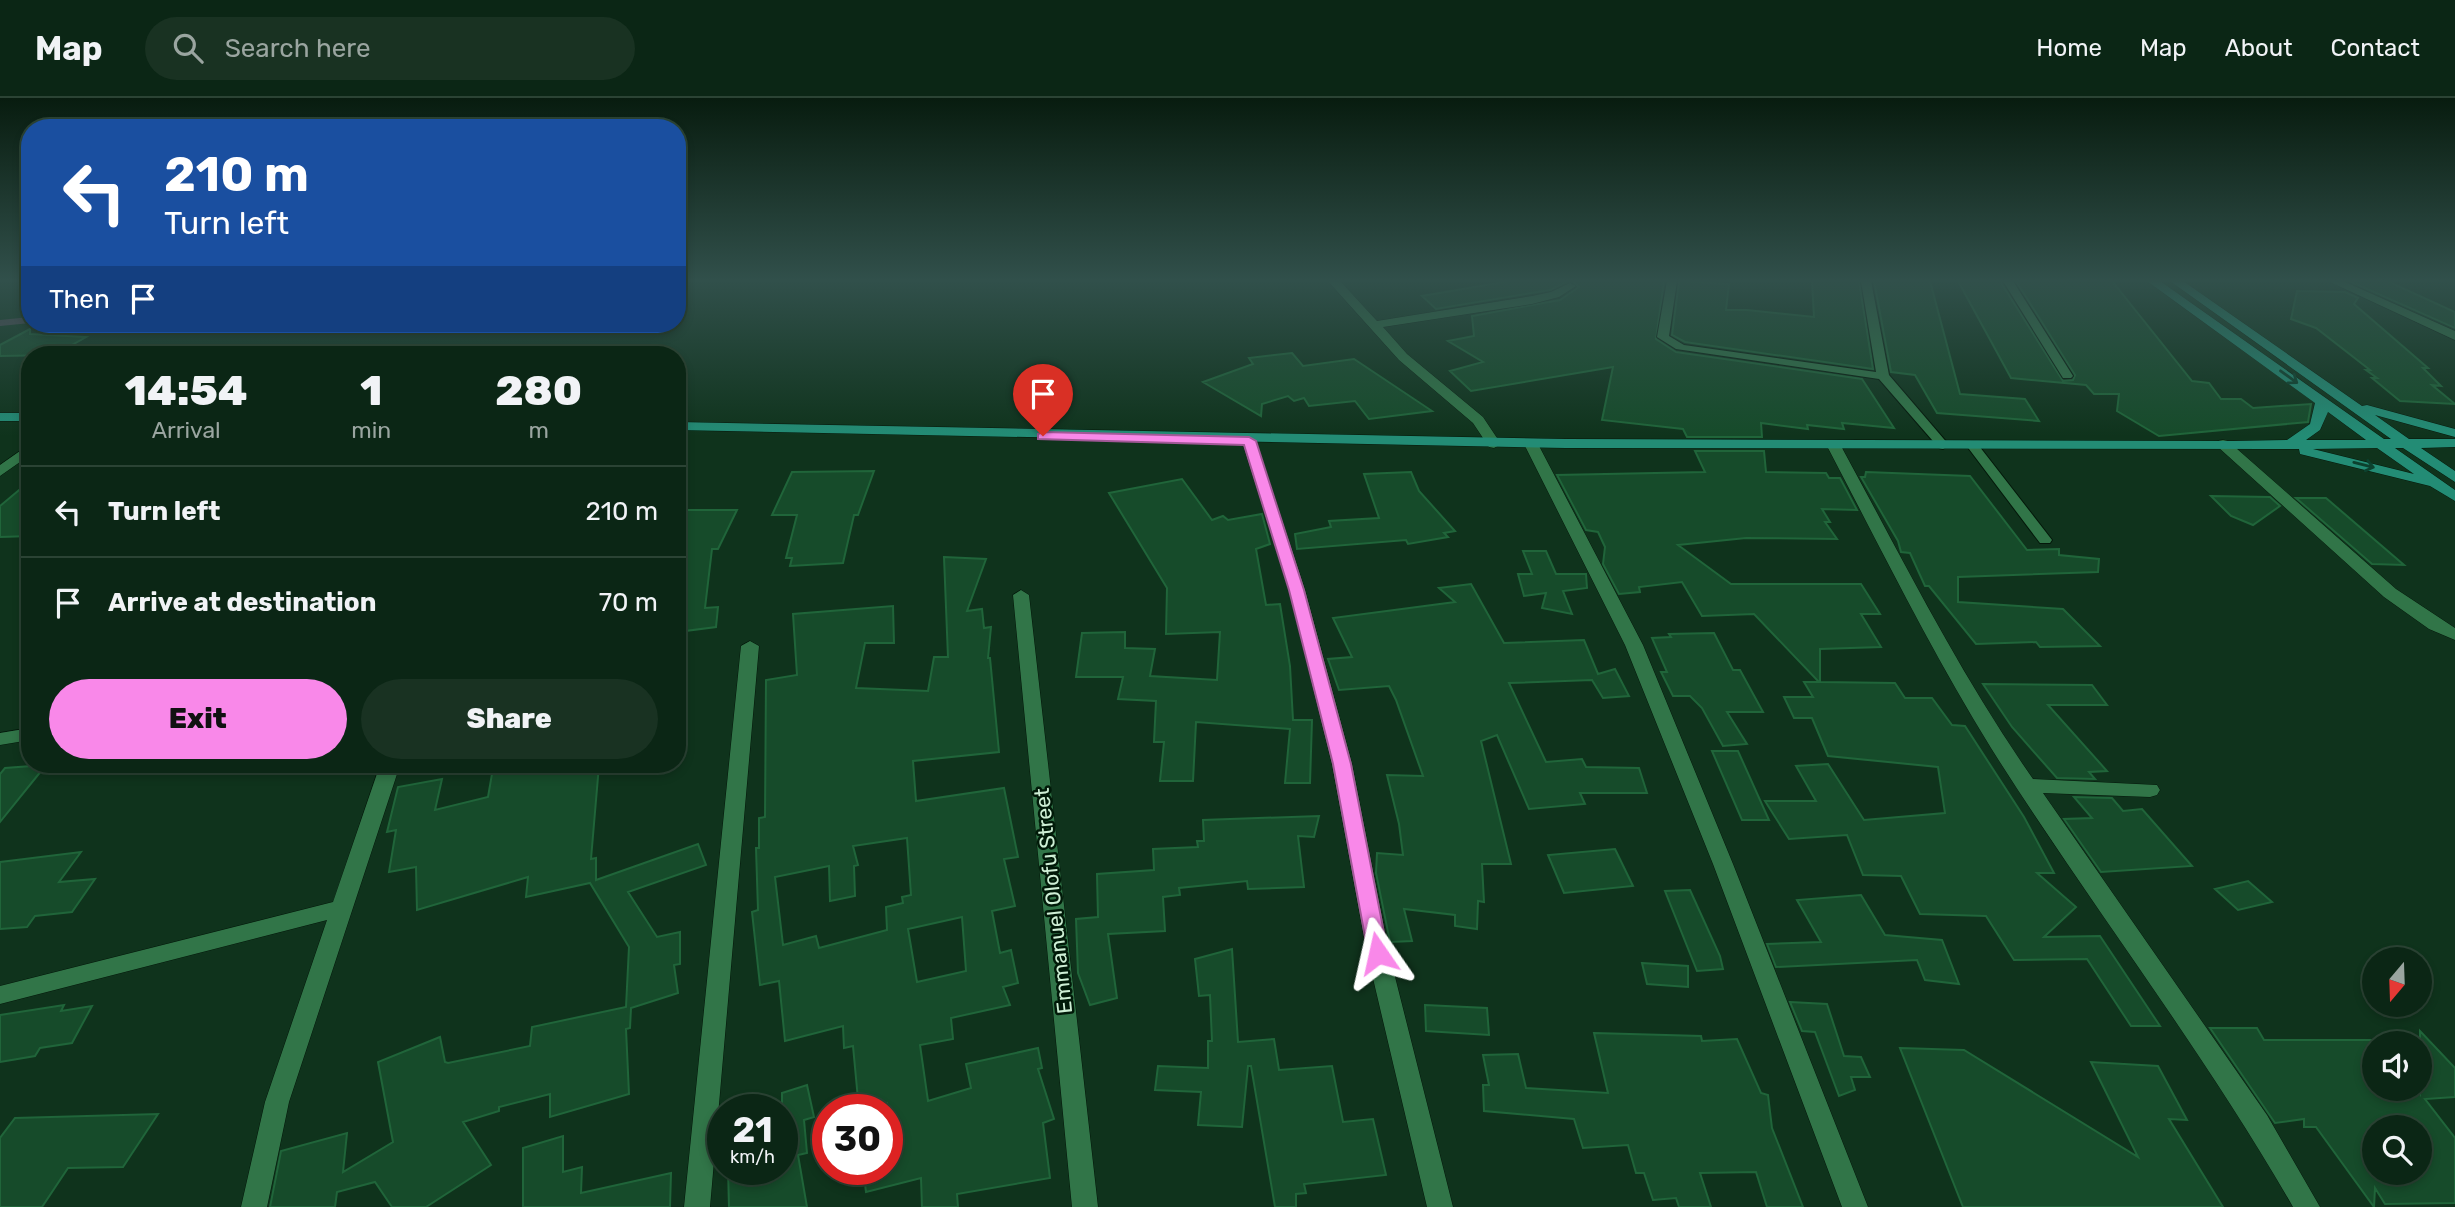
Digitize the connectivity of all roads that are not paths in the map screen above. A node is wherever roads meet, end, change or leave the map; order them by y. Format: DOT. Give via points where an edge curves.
graph roads {
  1 [pos="1380,333"];
  2 [pos="1663,333"];
  3 [pos="1875,333"];
  4 [pos="2040,333"];
  5 [pos="2226,333"];
  6 [pos="2252,333"];
  7 [pos="1883,376"];
  8 [pos="2067,376"];
  9 [pos="2322,401"];
  10 [pos="2352,405"];
  11 [pos="0,417"];
  12 [pos="21,418"];
  13 [pos="686,426"];
  14 [pos="2455,433"];
  15 [pos="1249,441"];
  16 [pos="2455,443"];
  17 [pos="1494,444"];
  18 [pos="1531,444"];
  19 [pos="1943,444"];
  20 [pos="2223,444"];
  21 [pos="2274,444"];
  22 [pos="2290,444"];
  23 [pos="2382,444"];
  24 [pos="2406,444"];
  25 [pos="1972,445"];
  26 [pos="1834,446"];
  27 [pos="21,455"];
  28 [pos="0,472"];
  29 [pos="2455,478"];
  30 [pos="2440,486"];
  31 [pos="2455,497"];
  32 [pos="2045,540"];
  33 [pos="1021,595"];
  34 [pos="2455,635"];
  35 [pos="750,646"];
  36 [pos="21,735"];
  37 [pos="0,738"];
  38 [pos="387,773"];
  39 [pos="2026,786"];
  40 [pos="2150,790"];
  41 [pos="342,908"];
  42 [pos="1,996"];
  43 [pos="254,1207"];
  44 [pos="697,1207"];
  45 [pos="1085,1207"];
  46 [pos="1440,1207"];
  47 [pos="1854,1207"];
  48 [pos="2306,1207"];
  1 -- 17 [label="street" via="1478,420"];
  2 -- 7 [label="lane" via="1668,343 1697,351"];
  3 -- 7 [label="lane"];
  4 -- 8 [label="lane"];
  5 -- 9 [label="street, one-way"];
  6 -- 10 [label="street"];
  7 -- 19 [label="lane"];
  9 -- 22 [label="street" via="2318,424"];
  9 -- 23 [label="street"];
  10 -- 14 [label="street"];
  10 -- 24 [label="street"];
  11 -- 12 [label="street"];
  13 -- 15 [label="street"];
  15 -- 17 [label="street"];
  15 -- 46 [label="street" via="1297,590 1342,764 1378,953"];
  16 -- 24 [label="street"];
  17 -- 18 [label="street"];
  18 -- 26 [label="street"];
  18 -- 47 [label="street" via="1634,645"];
  19 -- 25 [label="street"];
  19 -- 26 [label="street"];
  20 -- 21 [label="street"];
  20 -- 25 [label="street"];
  20 -- 34 [label="street" via="2390,593"];
  21 -- 22 [label="street"];
  21 -- 30 [label="street, one-way"];
  22 -- 23 [label="street"];
  23 -- 24 [label="street"];
  23 -- 30 [label="street"];
  24 -- 29 [label="street"];
  25 -- 32 [label="lane"];
  26 -- 39 [label="street" via="1913,595"];
  27 -- 28 [label="street"];
  30 -- 31 [label="street"];
  33 -- 45 [label="street, Emmanuel Olofu Street"];
  35 -- 44 [label="street"];
  36 -- 37 [label="street"];
  38 -- 41 [label="street"];
  39 -- 40 [label="street"];
  39 -- 48 [label="street" via="2258,1124"];
  41 -- 42 [label="street"];
  41 -- 43 [label="street" via="277,1101"];
}
